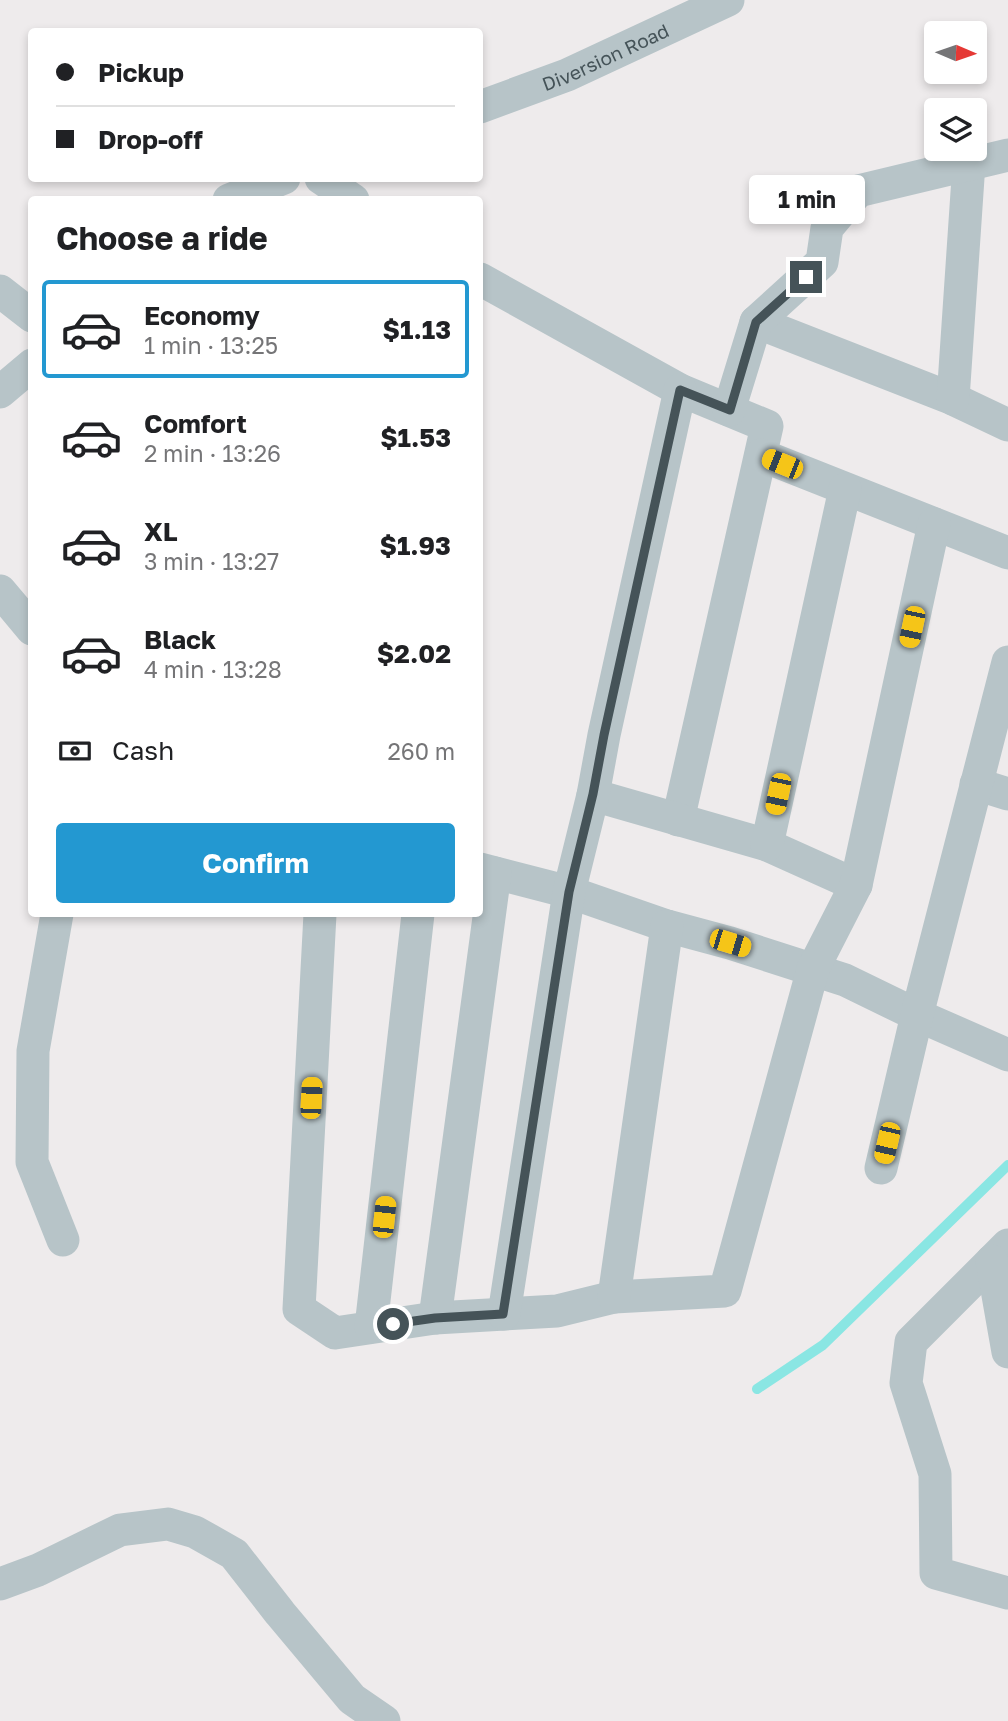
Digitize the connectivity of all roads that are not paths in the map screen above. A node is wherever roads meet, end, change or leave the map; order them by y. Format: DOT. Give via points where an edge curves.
graph roads {
  1 [pos="727,0"];
  2 [pos="483,106"];
  3 [pos="1008,155"];
  4 [pos="969,163"];
  5 [pos="274,182"];
  6 [pos="327,182"];
  7 [pos="239,196"];
  8 [pos="347,196"];
  9 [pos="483,281"];
  10 [pos="0,291"];
  11 [pos="28,313"];
  12 [pos="756,322"];
  13 [pos="28,368"];
  14 [pos="680,390"];
  15 [pos="0,392"];
  16 [pos="953,399"];
  17 [pos="730,410"];
  18 [pos="1008,425"];
  19 [pos="761,455"];
  20 [pos="845,489"];
  21 [pos="934,524"];
  22 [pos="1008,553"];
  23 [pos="0,591"];
  24 [pos="28,624"];
  25 [pos="1008,662"];
  26 [pos="976,784"];
  27 [pos="1008,793"];
  28 [pos="593,794"];
  29 [pos="678,820"];
  30 [pos="767,845"];
  31 [pos="487,871"];
  32 [pos="856,885"];
  33 [pos="569,892"];
  34 [pos="483,905"];
  35 [pos="56,917"];
  36 [pos="320,917"];
  37 [pos="418,917"];
  38 [pos="482,917"];
  39 [pos="667,926"];
  40 [pos="813,969"];
  41 [pos="917,1015"];
  42 [pos="1008,1055"];
  43 [pos="881,1168"];
  44 [pos="63,1240"];
  45 [pos="1000,1253"];
  46 [pos="614,1297"];
  47 [pos="503,1314"];
  48 [pos="435,1318"];
  49 [pos="371,1327"];
  50 [pos="1008,1352"];
  51 [pos="0,1584"];
  52 [pos="1008,1593"];
  53 [pos="384,1721"];
  1 -- 2 [label="street, Diversion Road" via="567,75"];
  3 -- 4 [label="street"];
  4 -- 12 [label="street" via="859,191 827,228 822,262"];
  4 -- 16 [label="street"];
  5 -- 7 [label="street"];
  6 -- 8 [label="street"];
  9 -- 14 [label="street"];
  10 -- 11 [label="street"];
  12 -- 16 [label="street"];
  12 -- 17 [label="street"];
  13 -- 15 [label="street"];
  14 -- 17 [label="street"];
  14 -- 28 [label="street"];
  16 -- 18 [label="street"];
  17 -- 19 [label="street" via="767,426"];
  19 -- 20 [label="street"];
  19 -- 29 [label="street"];
  20 -- 21 [label="street"];
  20 -- 30 [label="street"];
  21 -- 22 [label="street"];
  21 -- 32 [label="street"];
  23 -- 24 [label="street"];
  25 -- 26 [label="street"];
  26 -- 27 [label="street"];
  26 -- 41 [label="street"];
  28 -- 29 [label="street"];
  28 -- 33 [label="street"];
  29 -- 30 [label="street"];
  30 -- 32 [label="street"];
  31 -- 33 [label="street"];
  31 -- 34 [label="street"];
  32 -- 40 [label="street"];
  33 -- 39 [label="street"];
  33 -- 47 [label="street"];
  35 -- 44 [label="street" via="33,1051 32,1163"];
  36 -- 49 [label="street" via="299,1308 335,1333"];
  37 -- 49 [label="street"];
  38 -- 48 [label="street"];
  39 -- 40 [label="street"];
  39 -- 46 [label="street"];
  40 -- 41 [label="street"];
  40 -- 46 [label="street" via="725,1291"];
  41 -- 42 [label="street"];
  41 -- 43 [label="street"];
  45 -- 50 [label="street"];
  45 -- 52 [label="street" via="911,1342 906,1383 935,1474 936,1573"];
  46 -- 47 [label="street" via="557,1311"];
  47 -- 48 [label="street"];
  48 -- 49 [label="street"];
  51 -- 53 [label="street" via="120,1530 168,1524 195,1532 234,1554 352,1699"];
}
